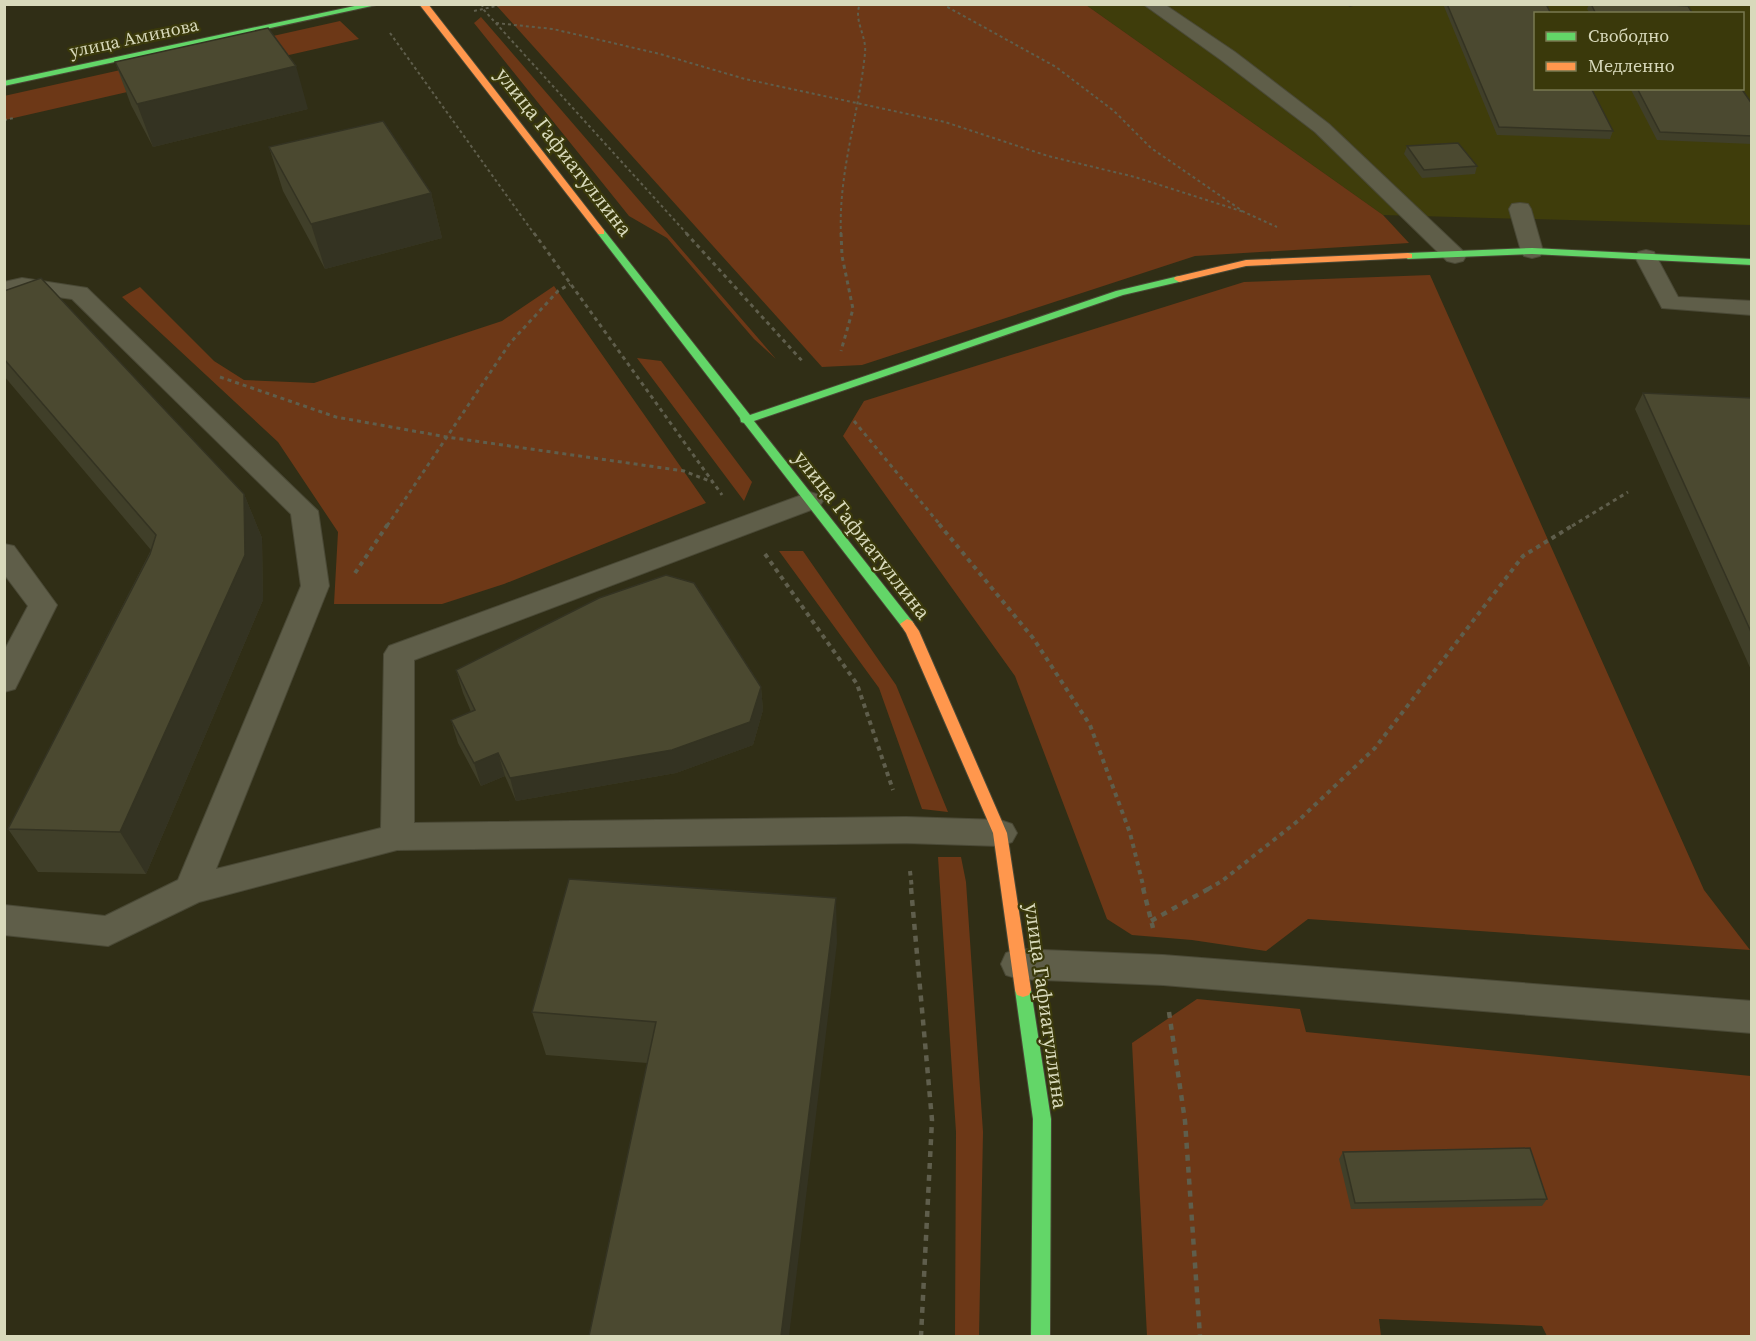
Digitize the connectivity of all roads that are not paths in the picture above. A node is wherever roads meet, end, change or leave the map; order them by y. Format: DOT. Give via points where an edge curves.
graph roads {
  1 [pos="377,4"];
  2 [pos="423,4"];
  3 [pos="1151,4"];
  4 [pos="4,84"];
  5 [pos="1520,209"];
  6 [pos="1532,251"];
  7 [pos="1455,256"];
  8 [pos="1646,257"];
  9 [pos="1752,262"];
  10 [pos="4,289"];
  11 [pos="1752,308"];
  12 [pos="745,420"];
  13 [pos="810,501"];
  14 [pos="4,553"];
  15 [pos="4,681"];
  16 [pos="1000,833"];
  17 [pos="397,837"];
  18 [pos="190,890"];
  19 [pos="4,920"];
  20 [pos="1019,964"];
  21 [pos="1752,1017"];
  22 [pos="1041,1336"];
  1 -- 4 [label="street, улица Аминова"];
  2 -- 12 [label="street, улица Гафиатуллина"];
  3 -- 7 [label="lane" via="1228,56 1322,128"];
  5 -- 6 [label="lane"];
  6 -- 7 [label="street"];
  6 -- 8 [label="street"];
  7 -- 12 [label="street" via="1234,266 1120,293"];
  8 -- 9 [label="street"];
  8 -- 11 [label="lane" via="1670,303"];
  10 -- 18 [label="lane" via="21,285 79,293 304,511 315,586"];
  12 -- 13 [label="street, улица Гафиатуллина"];
  13 -- 16 [label="street, улица Гафиатуллина" via="912,631"];
  13 -- 17 [label="lane" via="399,654"];
  14 -- 15 [label="lane" via="43,605"];
  16 -- 17 [label="lane"];
  16 -- 20 [label="street, улица Гафиатуллина"];
  17 -- 18 [label="lane"];
  18 -- 19 [label="lane" via="108,931"];
  20 -- 21 [label="lane" via="1163,970"];
  20 -- 22 [label="street, улица Гафиатуллина" via="1042,1119"];
}
